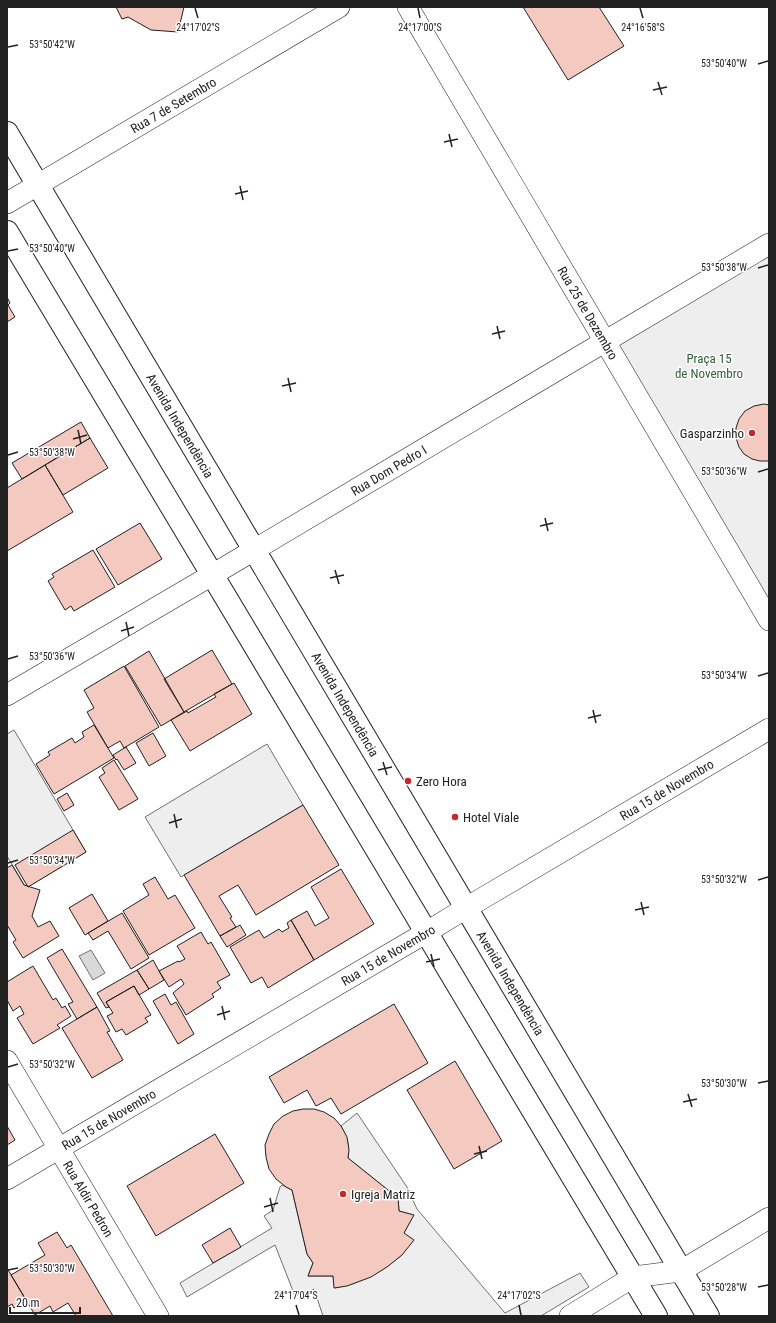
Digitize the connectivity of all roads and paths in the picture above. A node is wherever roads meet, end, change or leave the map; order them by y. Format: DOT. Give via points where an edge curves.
graph roads {
  1 [pos="339,7"];
  2 [pos="408,7"];
  3 [pos="7,133"];
  4 [pos="38,185"];
  5 [pos="7,203"];
  6 [pos="7,232"];
  7 [pos="769,244"];
  8 [pos="605,341"];
  9 [pos="254,550"];
  10 [pos="212,575"];
  11 [pos="769,620"];
  12 [pos="7,695"];
  13 [pos="769,729"];
  14 [pos="466,908"];
  15 [pos="427,932"];
  16 [pos="7,1061"];
  17 [pos="59,1148"];
  18 [pos="7,1179"];
  19 [pos="769,1218"];
  20 [pos="681,1271"];
  21 [pos="633,1277"];
  22 [pos="158,1316"];
  23 [pos="570,1316"];
  24 [pos="656,1316"];
  25 [pos="708,1316"];
  1 -- 4 [label="street, Rua 7 de Setembro"];
  2 -- 8 [label="street, Rua 25 de Dezembro"];
  3 -- 4 [label="main road, Avenida Independência"];
  4 -- 5 [label="street, Rua 7 de Setembro"];
  4 -- 9 [label="main road, Avenida Independência"];
  6 -- 10 [label="main road"];
  7 -- 8 [label="street, Rua Dom Pedro I"];
  8 -- 9 [label="street, Rua Dom Pedro I"];
  8 -- 11 [label="street, Rua 25 de Dezembro"];
  9 -- 10 [label="street, Rua Dom Pedro I"];
  9 -- 14 [label="main road, Avenida Independência"];
  10 -- 12 [label="street, Rua Dom Pedro I"];
  10 -- 15 [label="main road"];
  13 -- 14 [label="street, Rua 15 de Novembro"];
  14 -- 15 [label="street, Rua 15 de Novembro"];
  14 -- 20 [label="main road, Avenida Independência"];
  15 -- 17 [label="street, Rua 15 de Novembro"];
  15 -- 21 [label="main road"];
  16 -- 17 [label="street, Rua Aldir Pedron"];
  17 -- 18 [label="street, Rua 15 de Novembro"];
  17 -- 22 [label="street, Rua Aldir Pedron"];
  19 -- 20 [label="street"];
  20 -- 21 [label="street"];
  20 -- 25 [label="main road, Avenida Independência"];
  21 -- 23 [label="street"];
  21 -- 24 [label="main road"];
}
